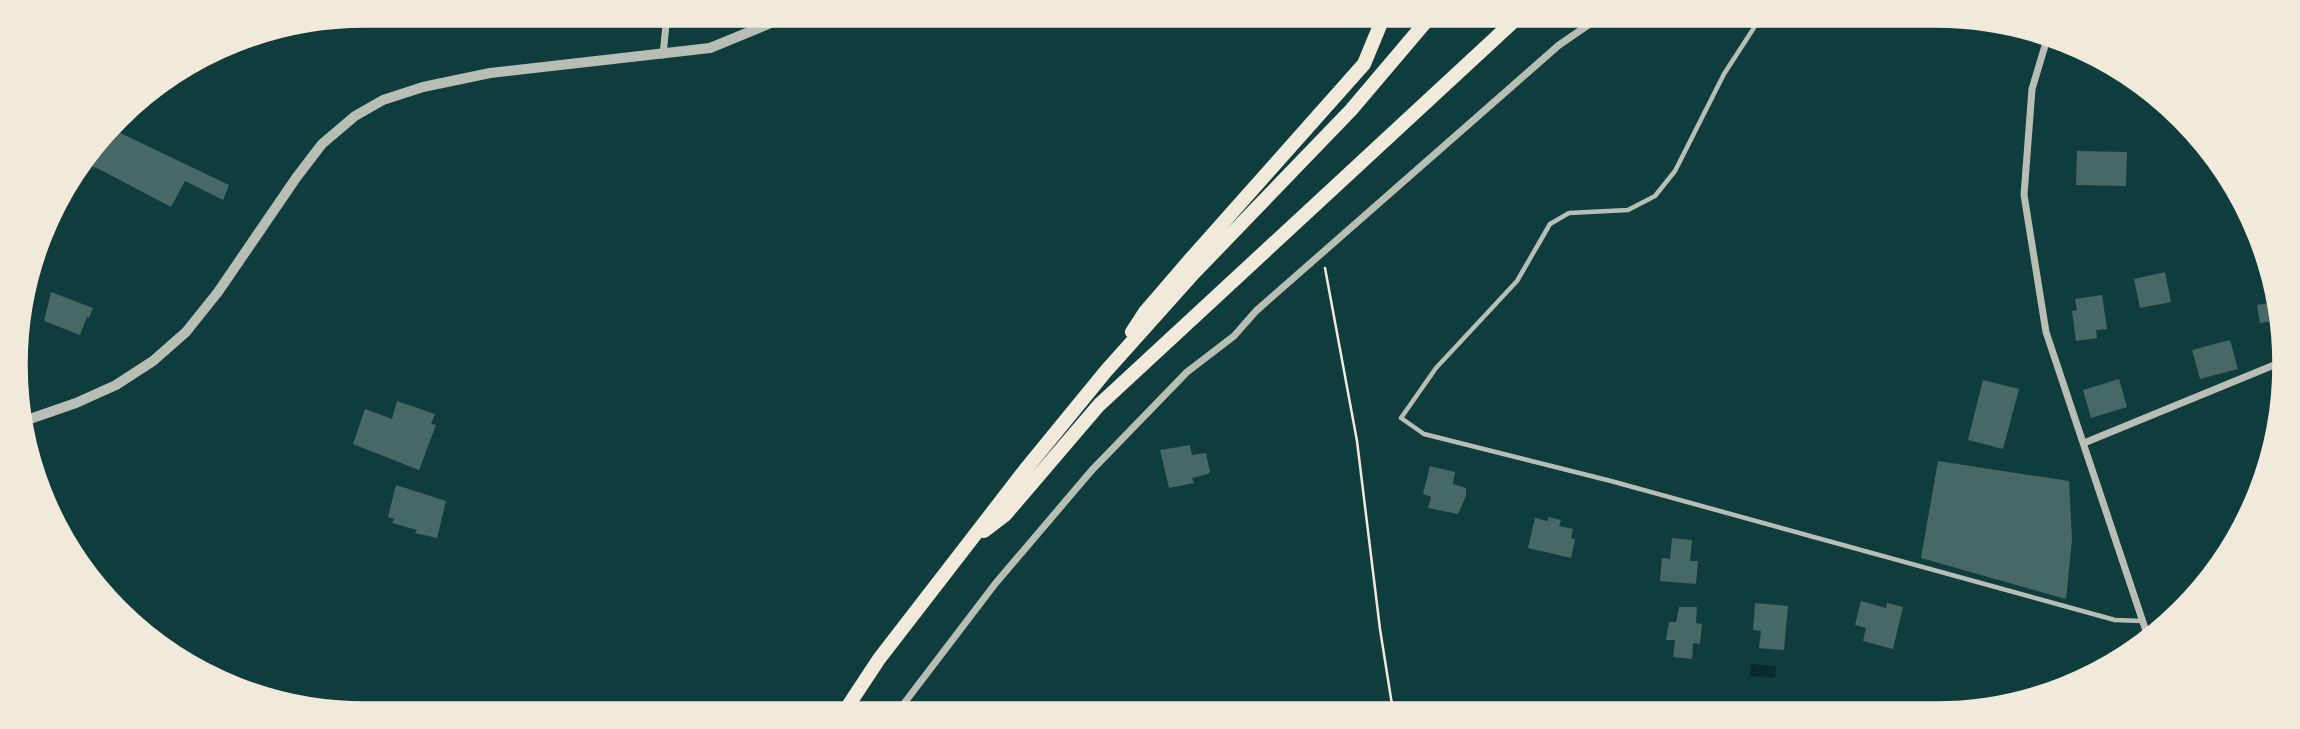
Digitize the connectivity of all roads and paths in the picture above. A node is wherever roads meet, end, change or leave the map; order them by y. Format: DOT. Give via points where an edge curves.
graph roads {
  1 [pos="666,26"];
  2 [pos="764,26"];
  3 [pos="1380,26"];
  4 [pos="1422,26"];
  5 [pos="1508,26"];
  6 [pos="1587,26"];
  7 [pos="1755,26"];
  8 [pos="2045,44"];
  9 [pos="663,55"];
  10 [pos="1322,253"];
  11 [pos="2274,365"];
  12 [pos="1106,371"];
  13 [pos="31,419"];
  14 [pos="2084,443"];
  15 [pos="968,543"];
  16 [pos="2143,621"];
  17 [pos="2146,629"];
  18 [pos="850,703"];
  19 [pos="904,703"];
  20 [pos="1392,703"];
  1 -- 9 [label="street"];
  2 -- 9 [label="street" via="710,48"];
  3 -- 12 [label="highway" via="1364,64 1145,312"];
  4 -- 12 [label="highway" via="1351,110"];
  5 -- 15 [label="highway" via="1127,378 1005,515"];
  6 -- 10 [label="street" via="1559,45"];
  7 -- 16 [label="lane" via="1724,74 1675,171 1655,196 1628,210 1569,213 1550,224 1517,281 1436,368 1401,418 1424,434 2115,620"];
  8 -- 14 [label="street" via="2032,89 2024,195 2046,332"];
  9 -- 13 [label="street" via="491,73 423,87 383,100 355,116 322,144 186,332 116,385"];
  10 -- 19 [label="street" via="1255,311 1234,336 1187,372 1091,470"];
  10 -- 20 [label="path" via="1357,440"];
  11 -- 14 [label="street"];
  12 -- 15 [label="highway"];
  14 -- 16 [label="street"];
  15 -- 18 [label="highway"];
  16 -- 17 [label="street"];
}
